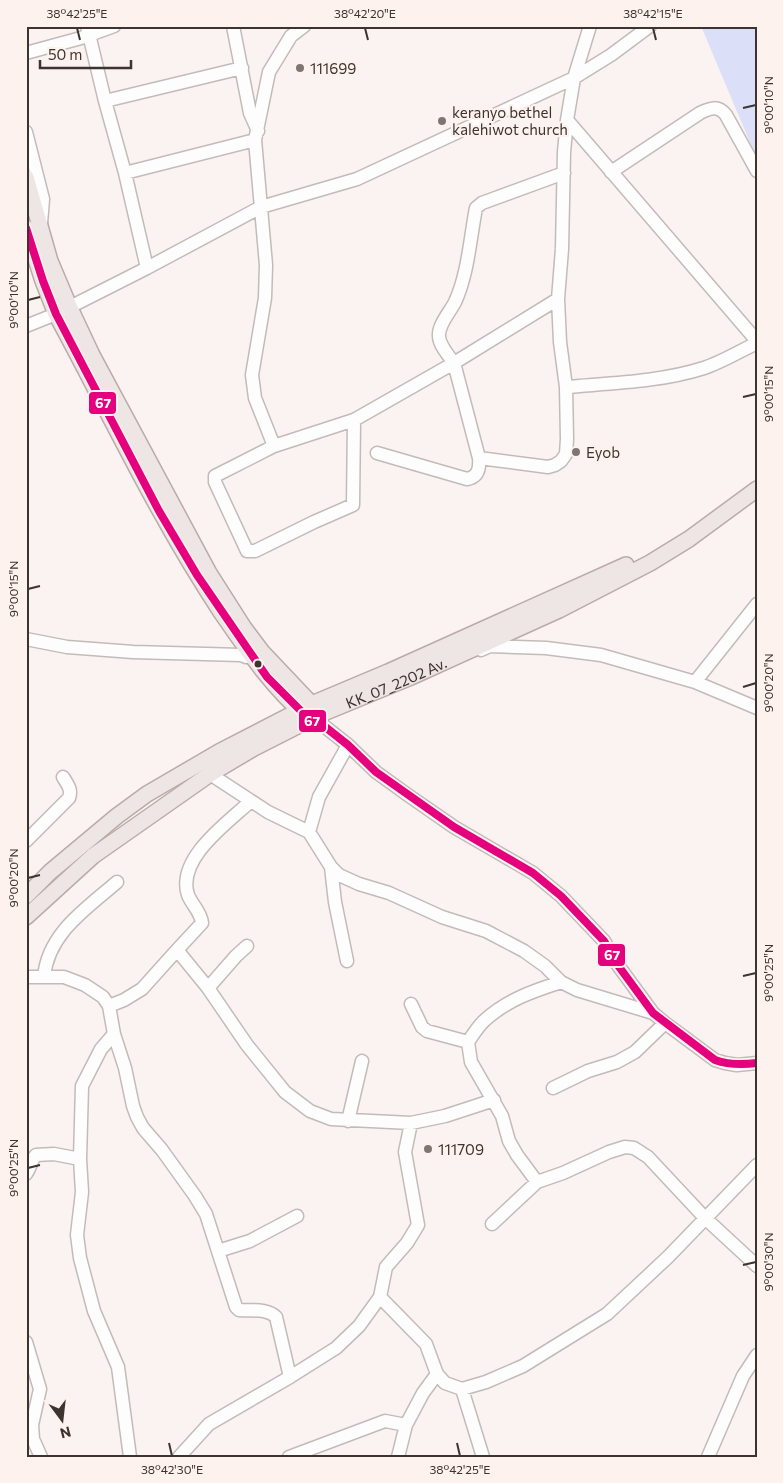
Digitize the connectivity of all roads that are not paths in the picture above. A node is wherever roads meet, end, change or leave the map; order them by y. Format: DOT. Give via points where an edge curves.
graph roads {
  1 [pos="114,26"];
  2 [pos="233,26"];
  3 [pos="304,26"];
  4 [pos="590,26"];
  5 [pos="650,26"];
  6 [pos="88,31"];
  7 [pos="290,31"];
  8 [pos="26,53"];
  9 [pos="242,68"];
  10 [pos="574,78"];
  11 [pos="104,101"];
  12 [pos="567,120"];
  13 [pos="26,132"];
  14 [pos="256,135"];
  15 [pos="757,171"];
  16 [pos="611,172"];
  17 [pos="125,173"];
  18 [pos="564,173"];
  19 [pos="26,177"];
  20 [pos="261,207"];
  21 [pos="33,227"];
  22 [pos="147,268"];
  23 [pos="558,299"];
  24 [pos="69,306"];
  25 [pos="56,314"];
  26 [pos="26,326"];
  27 [pos="757,342"];
  28 [pos="454,363"];
  29 [pos="566,387"];
  30 [pos="354,420"];
  31 [pos="274,446"];
  32 [pos="377,453"];
  33 [pos="480,458"];
  34 [pos="757,480"];
  35 [pos="757,489"];
  36 [pos="757,604"];
  37 [pos="26,638"];
  38 [pos="257,654"];
  39 [pos="411,676"];
  40 [pos="695,682"];
  41 [pos="757,708"];
  42 [pos="313,715"];
  43 [pos="348,745"];
  44 [pos="210,774"];
  45 [pos="63,777"];
  46 [pos="251,801"];
  47 [pos="310,832"];
  48 [pos="26,841"];
  49 [pos="331,867"];
  50 [pos="117,882"];
  51 [pos="26,896"];
  52 [pos="26,917"];
  53 [pos="248,946"];
  54 [pos="177,950"];
  55 [pos="347,961"];
  56 [pos="26,977"];
  57 [pos="44,977"];
  58 [pos="561,982"];
  59 [pos="208,988"];
  60 [pos="411,1004"];
  61 [pos="109,1006"];
  62 [pos="653,1013"];
  63 [pos="666,1024"];
  64 [pos="114,1034"];
  65 [pos="468,1042"];
  66 [pos="362,1061"];
  67 [pos="757,1063"];
  68 [pos="552,1088"];
  69 [pos="494,1100"];
  70 [pos="348,1121"];
  71 [pos="411,1123"];
  72 [pos="80,1159"];
  73 [pos="756,1166"];
  74 [pos="26,1174"];
  75 [pos="537,1182"];
  76 [pos="297,1216"];
  77 [pos="705,1218"];
  78 [pos="492,1224"];
  79 [pos="218,1251"];
  80 [pos="757,1266"];
  81 [pos="380,1297"];
  82 [pos="26,1342"];
  83 [pos="757,1355"];
  84 [pos="437,1374"];
  85 [pos="290,1377"];
  86 [pos="462,1389"];
  87 [pos="406,1425"];
  88 [pos="41,1457"];
  89 [pos="130,1457"];
  90 [pos="179,1457"];
  91 [pos="289,1457"];
  92 [pos="398,1457"];
  93 [pos="483,1457"];
  94 [pos="708,1457"];
  1 -- 6 [label="street"];
  2 -- 9 [label="street"];
  3 -- 7 [label="street"];
  4 -- 10 [label="street"];
  5 -- 10 [label="street"];
  6 -- 8 [label="street"];
  6 -- 11 [label="street"];
  7 -- 14 [label="street" via="269,72"];
  9 -- 11 [label="street"];
  9 -- 14 [label="street"];
  10 -- 12 [label="street"];
  10 -- 20 [label="street" via="357,179"];
  11 -- 17 [label="street"];
  12 -- 16 [label="street"];
  12 -- 18 [label="street"];
  13 -- 21 [label="street" via="43,199"];
  14 -- 17 [label="street"];
  14 -- 20 [label="street"];
  15 -- 16 [label="street" via="726,115 717,108 700,113"];
  16 -- 27 [label="street"];
  17 -- 22 [label="street"];
  18 -- 23 [label="street"];
  18 -- 28 [label="street" via="476,208 463,279 438,337"];
  19 -- 21 [label="main road"];
  20 -- 22 [label="street"];
  20 -- 31 [label="street" via="265,298 252,375 255,398"];
  21 -- 24 [label="main road"];
  21 -- 25 [label="main road" via="43,281"];
  22 -- 24 [label="street"];
  23 -- 28 [label="street"];
  23 -- 29 [label="street"];
  24 -- 25 [label="street"];
  24 -- 38 [label="main road" via="209,572"];
  25 -- 26 [label="street"];
  25 -- 38 [label="main road" via="159,510 197,574"];
  27 -- 29 [label="street" via="705,367 676,375"];
  28 -- 30 [label="street"];
  28 -- 33 [label="street"];
  29 -- 33 [label="street" via="568,439 566,454 561,461 548,467"];
  30 -- 31 [label="street"];
  30 -- 31 [label="street" via="353,505 251,552 247,551 215,476"];
  32 -- 33 [label="street" via="467,479 478,473"];
  34 -- 42 [label="main road" via="658,548 388,672"];
  35 -- 39 [label="main road, KK_07_2202 Av." via="650,563 560,610"];
  36 -- 40 [label="street"];
  37 -- 38 [label="street" via="114,650 246,657"];
  38 -- 42 [label="main road"];
  39 -- 40 [label="street" via="490,646 546,648 601,655"];
  39 -- 42 [label="main road, KK_07_2202 Av."];
  40 -- 41 [label="street"];
  42 -- 43 [label="street"];
  42 -- 44 [label="main road, KK_07_2202 Av."];
  42 -- 51 [label="main road" via="219,752 147,794 88,839"];
  43 -- 47 [label="street" via="319,797"];
  43 -- 62 [label="street" via="376,772 405,793 454,827 533,873 561,896 604,941"];
  44 -- 46 [label="street"];
  44 -- 52 [label="main road, KK_07_2202 Av." via="93,856"];
  45 -- 48 [label="street" via="70,788 69,798"];
  46 -- 47 [label="street"];
  46 -- 54 [label="street" via="207,841 191,863 186,875 188,896 202,922"];
  47 -- 49 [label="street"];
  49 -- 55 [label="street"];
  49 -- 58 [label="street" via="339,876 486,931 524,951"];
  50 -- 57 [label="street" via="67,926 56,940 45,964"];
  53 -- 59 [label="street"];
  54 -- 59 [label="street"];
  54 -- 61 [label="street" via="142,989"];
  56 -- 57 [label="street"];
  57 -- 61 [label="street" via="64,977 85,985 103,997"];
  58 -- 62 [label="street"];
  58 -- 65 [label="street" via="505,1005 484,1021"];
  59 -- 70 [label="street" via="247,1046 285,1092 310,1111 331,1120"];
  60 -- 65 [label="street" via="427,1031"];
  61 -- 64 [label="street"];
  62 -- 63 [label="street"];
  63 -- 67 [label="street" via="715,1060 737,1065"];
  63 -- 68 [label="street" via="635,1052"];
  64 -- 72 [label="street" via="82,1086"];
  64 -- 79 [label="street" via="142,1128 195,1196 206,1214"];
  65 -- 69 [label="street" via="471,1062"];
  66 -- 70 [label="street"];
  69 -- 71 [label="street"];
  69 -- 75 [label="street" via="509,1141"];
  70 -- 71 [label="street"];
  71 -- 81 [label="street" via="405,1152 418,1225 408,1243 386,1267"];
  72 -- 74 [label="street" via="54,1154 36,1155"];
  72 -- 89 [label="street" via="82,1192 77,1235 80,1258 94,1311 118,1367"];
  73 -- 77 [label="street"];
  75 -- 77 [label="street" via="625,1147 634,1148 648,1157"];
  75 -- 78 [label="street"];
  76 -- 79 [label="street" via="250,1240"];
  77 -- 80 [label="street"];
  77 -- 86 [label="street" via="607,1314 523,1366"];
  79 -- 85 [label="street" via="236,1307 240,1310 264,1310 276,1317"];
  81 -- 84 [label="street" via="426,1344"];
  81 -- 85 [label="street" via="359,1326 336,1348"];
  82 -- 88 [label="street" via="40,1389 32,1425 33,1439"];
  83 -- 94 [label="street" via="743,1376"];
  84 -- 86 [label="street" via="445,1383"];
  84 -- 87 [label="street"];
  85 -- 90 [label="street" via="208,1424"];
  86 -- 93 [label="street"];
  87 -- 91 [label="street" via="386,1421"];
  87 -- 92 [label="street"];
}
